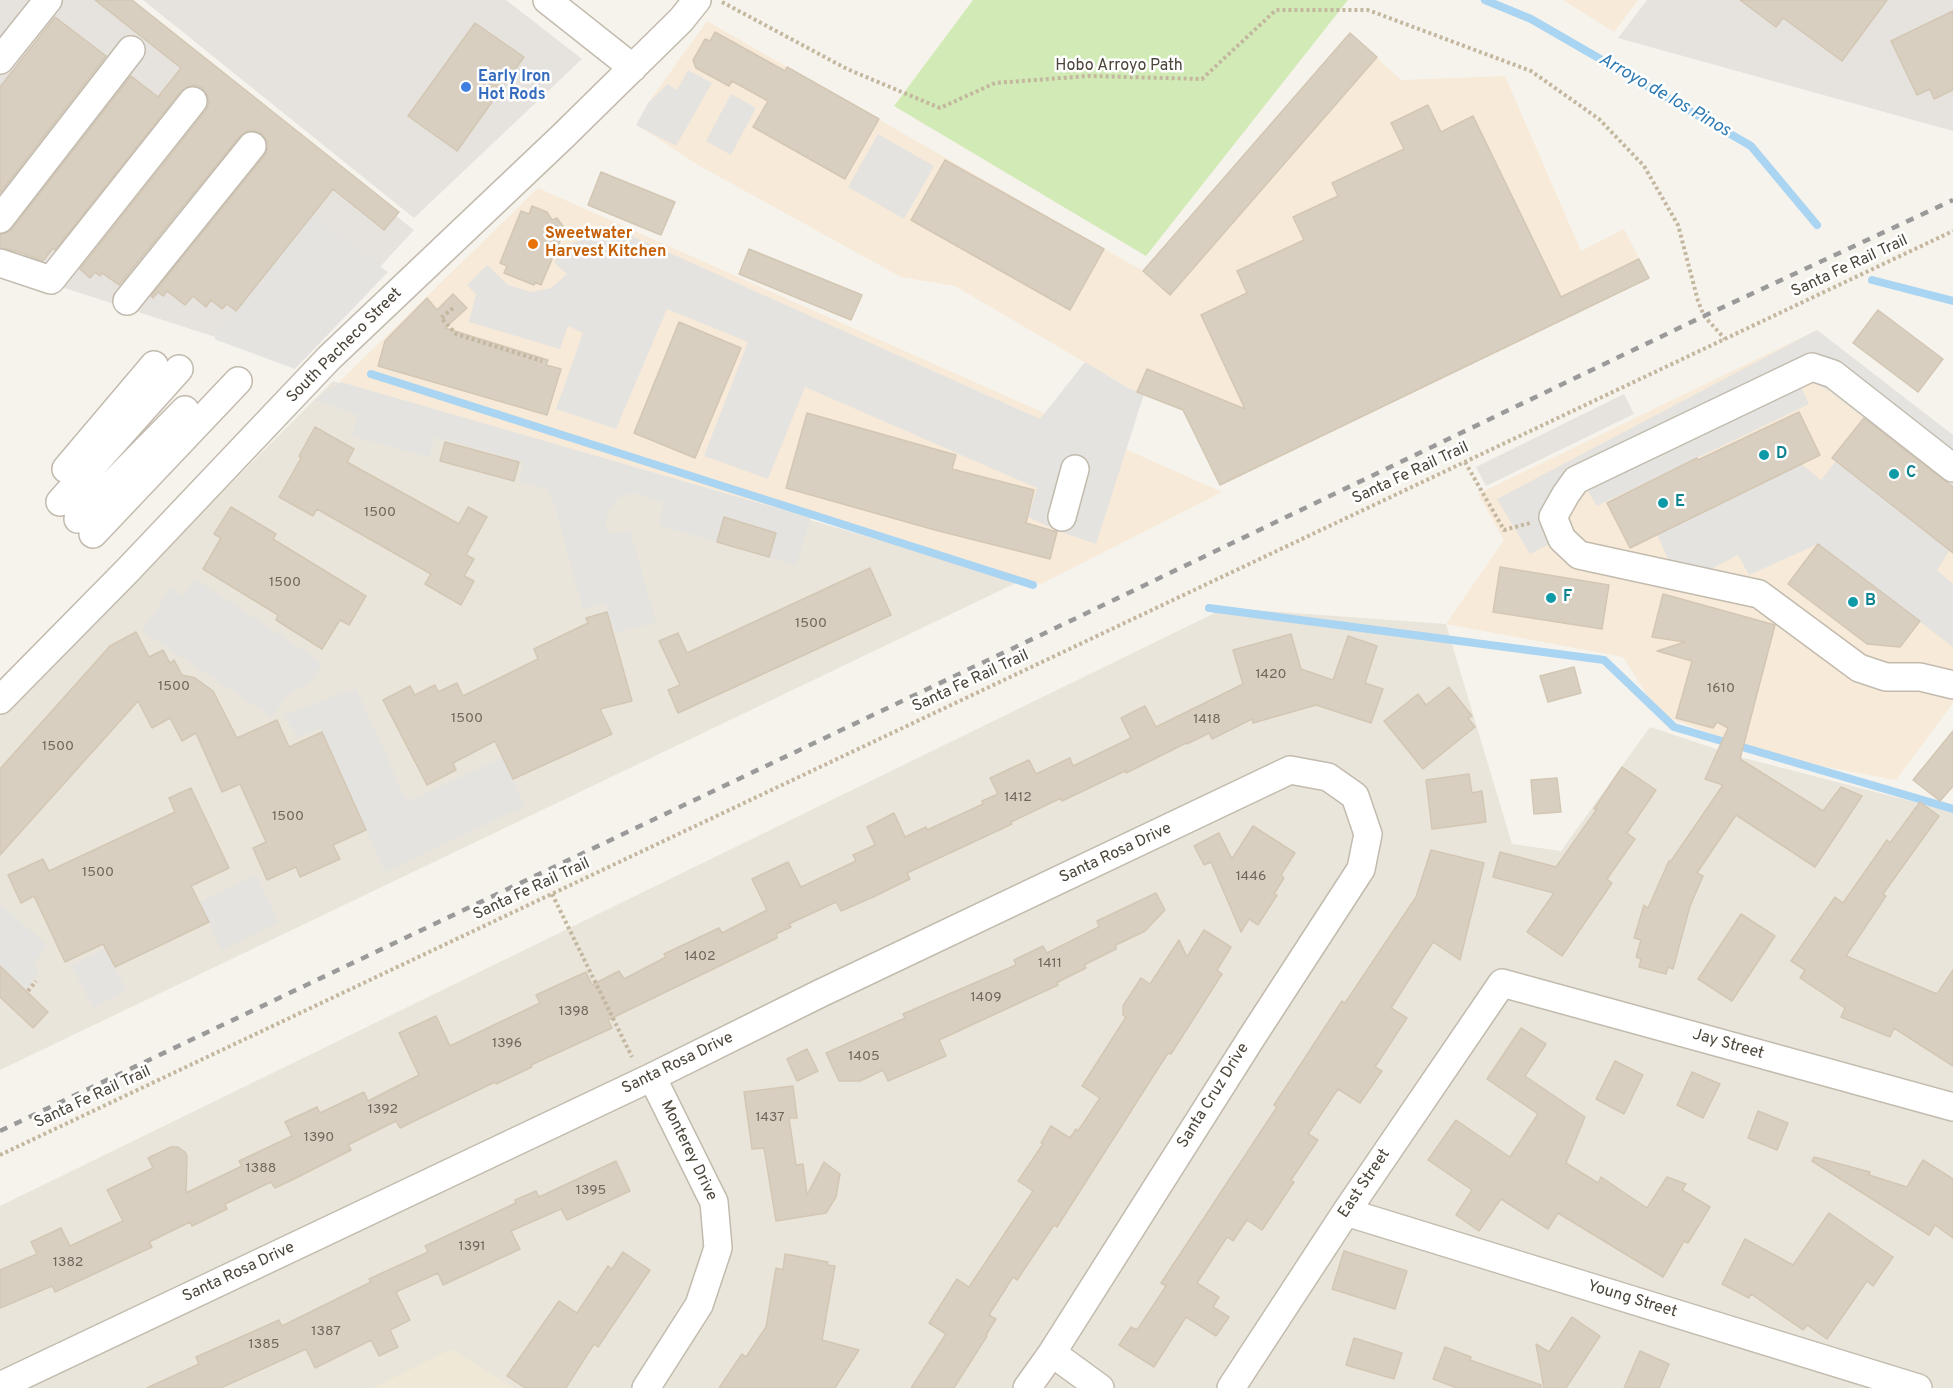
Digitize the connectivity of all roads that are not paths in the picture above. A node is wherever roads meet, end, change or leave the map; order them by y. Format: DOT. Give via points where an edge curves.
graph roads {
  1 [pos="48,0"];
  2 [pos="547,0"];
  3 [pos="697,0"];
  4 [pos="131,50"];
  5 [pos="0,60"];
  6 [pos="633,68"];
  7 [pos="193,100"];
  8 [pos="252,146"];
  9 [pos="0,219"];
  10 [pos="0,263"];
  11 [pos="127,301"];
  12 [pos="167,367"];
  13 [pos="228,379"];
  14 [pos="1953,468"];
  15 [pos="1075,469"];
  16 [pos="1062,517"];
  17 [pos="1953,686"];
  18 [pos="0,700"];
  19 [pos="1355,796"];
  20 [pos="1502,983"];
  21 [pos="652,1077"];
  22 [pos="1953,1107"];
  23 [pos="1346,1212"];
  24 [pos="1052,1353"];
  25 [pos="0,1386"];
  26 [pos="646,1388"];
  27 [pos="1027,1388"];
  28 [pos="1100,1388"];
  29 [pos="1231,1388"];
  30 [pos="1918,1388"];
  1 -- 5 [label="street"];
  2 -- 6 [label="street"];
  3 -- 6 [label="street, South Pacheco Street"];
  4 -- 9 [label="street"];
  6 -- 18 [label="street, South Pacheco Street" via="329,358"];
  7 -- 10 [label="street" via="51,280"];
  8 -- 11 [label="street"];
  12 -- 13 [label="street" via="70,511"];
  14 -- 17 [label="street" via="1833,374 1812,367 1576,480 1553,517 1562,539 1579,555 1759,594 1859,668 1886,677 1920,676"];
  15 -- 16 [label="street"];
  19 -- 21 [label="street, Santa Rosa Drive" via="1328,777 1290,770"];
  19 -- 24 [label="street, Santa Cruz Drive" via="1368,834 1361,869"];
  20 -- 22 [label="street, Jay Street"];
  20 -- 23 [label="street, East Street"];
  21 -- 25 [label="street, Santa Rosa Drive"];
  21 -- 26 [label="street, Monterey Drive" via="714,1202 718,1248 699,1305"];
  23 -- 29 [label="street, East Street"];
  23 -- 30 [label="street, Young Street"];
  24 -- 27 [label="street, Santa Cruz Drive"];
  24 -- 28 [label="street"];
}
